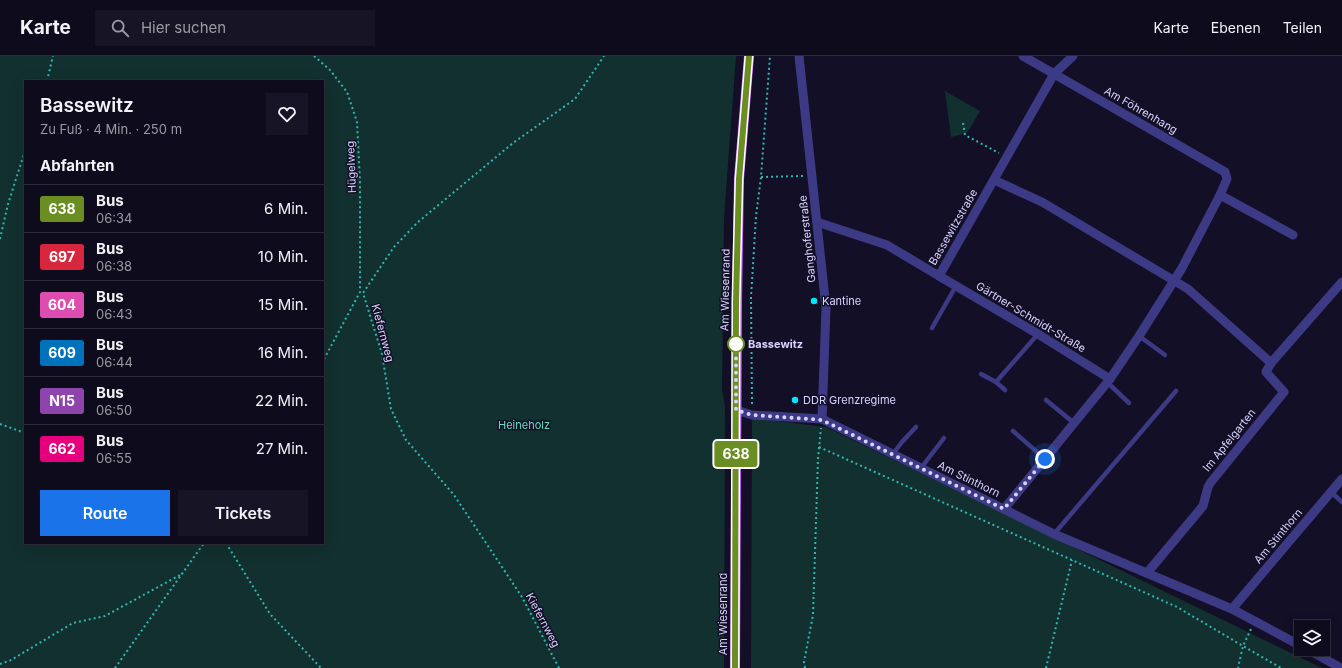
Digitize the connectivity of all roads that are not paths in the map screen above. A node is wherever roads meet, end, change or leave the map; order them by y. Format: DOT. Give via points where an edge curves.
graph roads {
  1 [pos="750,56"];
  2 [pos="799,56"];
  3 [pos="1024,56"];
  4 [pos="1073,56"];
  5 [pos="1054,74"];
  6 [pos="994,180"];
  7 [pos="1220,195"];
  8 [pos="817,222"];
  9 [pos="1293,236"];
  10 [pos="939,276"];
  11 [pos="1174,280"];
  12 [pos="1342,282"];
  13 [pos="956,286"];
  14 [pos="932,328"];
  15 [pos="1038,334"];
  16 [pos="1139,336"];
  17 [pos="1165,355"];
  18 [pos="1271,363"];
  19 [pos="981,374"];
  20 [pos="1109,380"];
  21 [pos="996,382"];
  22 [pos="1005,390"];
  23 [pos="1176,391"];
  24 [pos="1046,400"];
  25 [pos="1129,403"];
  26 [pos="736,410"];
  27 [pos="822,420"];
  28 [pos="1074,423"];
  29 [pos="916,427"];
  30 [pos="1013,431"];
  31 [pos="944,438"];
  32 [pos="892,455"];
  33 [pos="1045,459"];
  34 [pos="921,468"];
  35 [pos="1342,479"];
  36 [pos="1331,492"];
  37 [pos="1342,502"];
  38 [pos="1004,509"];
  39 [pos="1054,534"];
  40 [pos="1147,573"];
  41 [pos="1232,609"];
  42 [pos="1294,642"];
  43 [pos="1320,656"];
  44 [pos="735,668"];
  45 [pos="1341,668"];
  1 -- 26 [label="main road, Am Wiesenrand" via="739,179"];
  2 -- 8 [label="street, Ganghoferstraße"];
  3 -- 5 [label="street, Am Föhrenhang"];
  4 -- 5 [label="street, Bassewitzstraße"];
  5 -- 6 [label="street, Bassewitzstraße"];
  5 -- 7 [label="street, Am Föhrenhang" via="1225,172 1227,179"];
  6 -- 10 [label="street, Bassewitzstraße"];
  6 -- 11 [label="street" via="1042,202"];
  7 -- 9 [label="street"];
  7 -- 11 [label="street, Am Föhrenhang"];
  8 -- 10 [label="street, Bassewitzstraße" via="887,245"];
  8 -- 27 [label="street, Ganghoferstraße" via="826,308"];
  10 -- 13 [label="street, Gärtner-Schmidt-Straße"];
  11 -- 16 [label="street"];
  11 -- 18 [label="street" via="1188,289"];
  12 -- 18 [label="street"];
  13 -- 14 [label="lane"];
  13 -- 15 [label="street, Gärtner-Schmidt-Straße"];
  15 -- 20 [label="street, Gärtner-Schmidt-Straße"];
  15 -- 21 [label="lane"];
  16 -- 17 [label="lane"];
  16 -- 20 [label="street"];
  18 -- 40 [label="street, Im Apfelgarten" via="1266,372 1284,392 1211,482 1203,506"];
  19 -- 21 [label="lane"];
  20 -- 25 [label="lane"];
  20 -- 28 [label="street"];
  21 -- 22 [label="lane"];
  23 -- 39 [label="lane"];
  24 -- 28 [label="lane"];
  26 -- 27 [label="street, Am Stinthorn" via="752,415"];
  26 -- 44 [label="main road, Am Wiesenrand"];
  27 -- 32 [label="street, Am Stinthorn"];
  28 -- 33 [label="street"];
  29 -- 32 [label="lane"];
  30 -- 33 [label="lane"];
  31 -- 34 [label="lane"];
  32 -- 34 [label="street, Am Stinthorn"];
  33 -- 38 [label="street"];
  34 -- 38 [label="street, Am Stinthorn"];
  35 -- 36 [label="street, Am Stinthorn"];
  36 -- 37 [label="lane"];
  36 -- 41 [label="street, Am Stinthorn"];
  38 -- 39 [label="street, Am Stinthorn"];
  39 -- 40 [label="street, Am Stinthorn"];
  40 -- 41 [label="street, Am Stinthorn"];
  41 -- 42 [label="street, Am Stinthorn"];
  43 -- 45 [label="street"];
}
